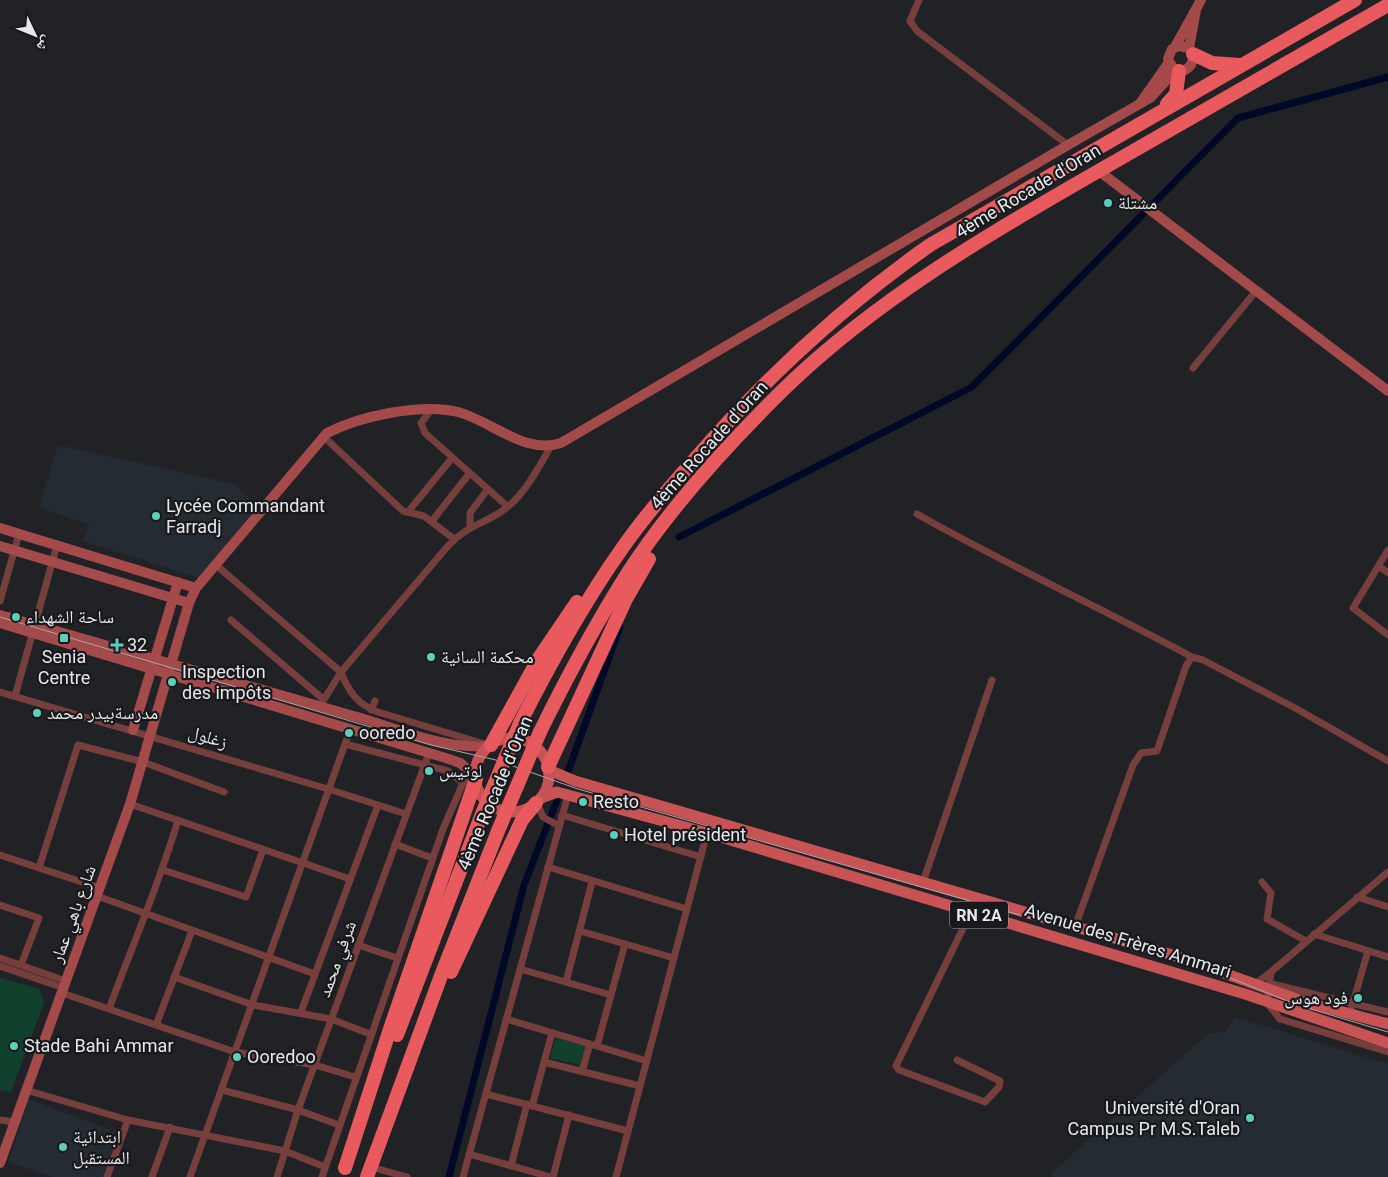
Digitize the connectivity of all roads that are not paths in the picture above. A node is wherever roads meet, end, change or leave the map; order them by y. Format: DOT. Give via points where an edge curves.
graph roads {
  1 [pos="919,0"];
  2 [pos="1201,0"];
  3 [pos="1355,0"];
  4 [pos="1388,6"];
  5 [pos="1196,10"];
  6 [pos="1175,47"];
  7 [pos="1191,51"];
  8 [pos="1240,65"];
  9 [pos="1174,68"];
  10 [pos="1156,114"];
  11 [pos="1068,145"];
  12 [pos="1098,171"];
  13 [pos="1256,292"];
  14 [pos="1193,368"];
  15 [pos="1388,391"];
  16 [pos="412,410"];
  17 [pos="431,410"];
  18 [pos="420,423"];
  19 [pos="323,436"];
  20 [pos="551,446"];
  21 [pos="452,458"];
  22 [pos="710,468"];
  23 [pos="470,474"];
  24 [pos="487,490"];
  25 [pos="665,493"];
  26 [pos="507,506"];
  27 [pos="408,512"];
  28 [pos="917,514"];
  29 [pos="432,521"];
  30 [pos="470,527"];
  31 [pos="0,528"];
  32 [pos="19,534"];
  33 [pos="454,539"];
  34 [pos="57,545"];
  35 [pos="0,546"];
  36 [pos="15,550"];
  37 [pos="1388,550"];
  38 [pos="53,563"];
  39 [pos="216,565"];
  40 [pos="1378,566"];
  41 [pos="1388,573"];
  42 [pos="178,582"];
  43 [pos="196,588"];
  44 [pos="173,598"];
  45 [pos="0,601"];
  46 [pos="189,603"];
  47 [pos="0,615"];
  48 [pos="230,620"];
  49 [pos="0,623"];
  50 [pos="32,628"];
  51 [pos="1388,635"];
  52 [pos="1192,657"];
  53 [pos="152,663"];
  54 [pos="170,668"];
  55 [pos="341,672"];
  56 [pos="992,680"];
  57 [pos="0,692"];
  58 [pos="15,696"];
  59 [pos="376,701"];
  60 [pos="322,703"];
  61 [pos="371,710"];
  62 [pos="133,730"];
  63 [pos="350,730"];
  64 [pos="151,736"];
  65 [pos="345,744"];
  66 [pos="490,746"];
  67 [pos="429,753"];
  68 [pos="1388,761"];
  69 [pos="143,762"];
  70 [pos="425,764"];
  71 [pos="552,771"];
  72 [pos="473,779"];
  73 [pos="328,789"];
  74 [pos="224,792"];
  75 [pos="563,793"];
  76 [pos="538,801"];
  77 [pos="130,804"];
  78 [pos="378,805"];
  79 [pos="406,814"];
  80 [pos="562,815"];
  81 [pos="178,820"];
  82 [pos="552,823"];
  83 [pos="707,833"];
  84 [pos="395,844"];
  85 [pos="263,850"];
  86 [pos="0,855"];
  87 [pos="701,857"];
  88 [pos="432,858"];
  89 [pos="303,864"];
  90 [pos="548,867"];
  91 [pos="39,868"];
  92 [pos="164,870"];
  93 [pos="1388,872"];
  94 [pos="350,879"];
  95 [pos="592,882"];
  96 [pos="923,882"];
  97 [pos="1262,882"];
  98 [pos="98,892"];
  99 [pos="1357,897"];
  100 [pos="0,905"];
  101 [pos="1388,907"];
  102 [pos="687,909"];
  103 [pos="971,912"];
  104 [pos="144,913"];
  105 [pos="1075,927"];
  106 [pos="192,931"];
  107 [pos="580,931"];
  108 [pos="1314,934"];
  109 [pos="1306,941"];
  110 [pos="625,944"];
  111 [pos="358,945"];
  112 [pos="1368,951"];
  113 [pos="1388,957"];
  114 [pos="0,958"];
  115 [pos="397,958"];
  116 [pos="674,958"];
  117 [pos="270,959"];
  118 [pos="21,965"];
  119 [pos="0,966"];
  120 [pos="520,969"];
  121 [pos="1271,972"];
  122 [pos="315,974"];
  123 [pos="174,977"];
  124 [pos="566,982"];
  125 [pos="1255,984"];
  126 [pos="1269,986"];
  127 [pos="64,987"];
  128 [pos="611,995"];
  129 [pos="1267,1002"];
  130 [pos="253,1005"];
  131 [pos="1352,1007"];
  132 [pos="109,1009"];
  133 [pos="301,1012"];
  134 [pos="1388,1012"];
  135 [pos="331,1019"];
  136 [pos="506,1019"];
  137 [pos="1388,1024"];
  138 [pos="156,1025"];
  139 [pos="552,1032"];
  140 [pos="370,1034"];
  141 [pos="1388,1043"];
  142 [pos="593,1045"];
  143 [pos="414,1047"];
  144 [pos="235,1052"];
  145 [pos="1388,1052"];
  146 [pos="957,1060"];
  147 [pos="647,1061"];
  148 [pos="544,1062"];
  149 [pos="314,1065"];
  150 [pos="582,1072"];
  151 [pos="355,1077"];
  152 [pos="640,1086"];
  153 [pos="26,1090"];
  154 [pos="222,1090"];
  155 [pos="486,1094"];
  156 [pos="529,1105"];
  157 [pos="298,1110"];
  158 [pos="569,1115"];
  159 [pos="0,1120"];
  160 [pos="128,1120"];
  161 [pos="15,1122"];
  162 [pos="339,1125"];
  163 [pos="170,1126"];
  164 [pos="628,1131"];
  165 [pos="205,1135"];
  166 [pos="285,1151"];
  167 [pos="469,1154"];
  168 [pos="0,1163"];
  169 [pos="510,1166"];
  170 [pos="325,1167"];
  171 [pos="369,1172"];
  172 [pos="344,1173"];
  173 [pos="107,1177"];
  174 [pos="152,1177"];
  175 [pos="190,1177"];
  176 [pos="277,1177"];
  177 [pos="322,1177"];
  178 [pos="407,1177"];
  179 [pos="463,1177"];
  180 [pos="552,1177"];
  181 [pos="616,1177"];
  1 -- 11 [label="street" via="910,21 917,31"];
  2 -- 5 [label="main road"];
  3 -- 8 [label="highway, 4ème Rocade d'Oran"];
  4 -- 12 [label="highway, 4ème Rocade d'Oran"];
  5 -- 6 [label="main road"];
  5 -- 7 [label="main road"];
  6 -- 7 [label="main road" via="1182,46"];
  6 -- 9 [label="main road" via="1170,52"];
  7 -- 8 [label="highway" via="1212,63"];
  7 -- 9 [label="main road" via="1193,62 1189,68"];
  8 -- 10 [label="highway, 4ème Rocade d'Oran"];
  9 -- 10 [label="highway" via="1176,94"];
  9 -- 11 [label="main road" via="1140,105"];
  10 -- 25 [label="highway, 4ème Rocade d'Oran" via="937,240 868,291 773,374"];
  11 -- 20 [label="main road" via="569,439"];
  12 -- 13 [label="main road"];
  12 -- 22 [label="highway, 4ème Rocade d'Oran" via="982,239 900,293 786,388"];
  13 -- 14 [label="street"];
  13 -- 15 [label="main road"];
  16 -- 17 [label="main road"];
  16 -- 18 [label="street"];
  16 -- 19 [label="main road" via="342,425"];
  17 -- 18 [label="street"];
  17 -- 20 [label="main road" via="457,412 527,444"];
  18 -- 21 [label="street" via="425,433"];
  19 -- 27 [label="street" via="403,511"];
  19 -- 39 [label="main road, شارع باهي عمار"];
  20 -- 26 [label="street" via="530,481"];
  21 -- 23 [label="street"];
  21 -- 27 [label="street"];
  22 -- 71 [label="highway" via="639,574"];
  22 -- 143 [label="highway, 4ème Rocade d'Oran, bridge" via="630,570 584,646 540,732"];
  23 -- 24 [label="street"];
  23 -- 29 [label="street"];
  24 -- 26 [label="street"];
  24 -- 30 [label="street" via="470,514"];
  25 -- 66 [label="highway" via="602,567 565,618"];
  25 -- 172 [label="highway, 4ème Rocade d'Oran, bridge" via="621,549 592,593 520,724 482,814"];
  26 -- 30 [label="street"];
  27 -- 29 [label="street"];
  28 -- 52 [label="street"];
  29 -- 33 [label="street"];
  30 -- 33 [label="street"];
  31 -- 32 [label="main road"];
  32 -- 34 [label="main road"];
  32 -- 36 [label="street"];
  33 -- 55 [label="street"];
  34 -- 38 [label="street"];
  34 -- 42 [label="main road"];
  35 -- 36 [label="main road"];
  36 -- 38 [label="main road"];
  36 -- 45 [label="street"];
  37 -- 40 [label="street"];
  38 -- 44 [label="main road"];
  38 -- 50 [label="street"];
  39 -- 43 [label="main road, شارع باهي عمار"];
  39 -- 55 [label="street"];
  40 -- 41 [label="street"];
  40 -- 51 [label="street" via="1353,608"];
  42 -- 43 [label="main road"];
  42 -- 44 [label="main road"];
  43 -- 46 [label="main road, شارع باهي عمار"];
  44 -- 46 [label="main road"];
  44 -- 53 [label="main road"];
  46 -- 54 [label="main road, شارع باهي عمار"];
  47 -- 50 [label="main road"];
  48 -- 60 [label="street"];
  49 -- 50 [label="main road"];
  50 -- 53 [label="main road"];
  50 -- 58 [label="street"];
  52 -- 68 [label="street" via="1282,701"];
  52 -- 105 [label="street" via="1186,666 1157,752 1141,753 1133,765"];
  53 -- 54 [label="main road"];
  53 -- 62 [label="main road"];
  54 -- 60 [label="main road"];
  54 -- 63 [label="main road"];
  54 -- 64 [label="main road, شارع باهي عمار"];
  55 -- 60 [label="street"];
  55 -- 61 [label="street" via="351,693"];
  56 -- 96 [label="street"];
  57 -- 58 [label="street, زغلول"];
  58 -- 62 [label="street, زغلول"];
  59 -- 61 [label="street"];
  60 -- 66 [label="main road" via="444,744"];
  61 -- 66 [label="street"];
  62 -- 64 [label="street, زغلول"];
  63 -- 65 [label="street"];
  63 -- 67 [label="main road"];
  64 -- 69 [label="main road, شارع باهي عمار"];
  64 -- 73 [label="street, زغلول"];
  65 -- 70 [label="street"];
  65 -- 73 [label="street"];
  66 -- 71 [label="main road" via="511,738 531,743"];
  66 -- 72 [label="main road" via="479,760"];
  67 -- 70 [label="street, شرفي محمد"];
  67 -- 72 [label="main road" via="455,761"];
  69 -- 74 [label="street"];
  69 -- 77 [label="main road, شارع باهي عمار"];
  69 -- 91 [label="street" via="78,745"];
  70 -- 72 [label="street"];
  70 -- 79 [label="street, شرفي محمد"];
  71 -- 76 [label="main road"];
  71 -- 96 [label="main road, Avenue des Frères Ammari / RN 2A" via="575,781"];
  72 -- 76 [label="main road" via="482,796 503,810 520,810"];
  72 -- 88 [label="street"];
  72 -- 172 [label="highway"];
  73 -- 78 [label="street, زغلول"];
  73 -- 89 [label="street"];
  75 -- 76 [label="main road" via="548,793"];
  75 -- 80 [label="street"];
  75 -- 83 [label="main road, Avenue des Frères Ammari / RN 2A"];
  76 -- 82 [label="street" via="541,814"];
  76 -- 143 [label="highway" via="522,820"];
  77 -- 81 [label="street"];
  77 -- 98 [label="main road, شارع باهي عمار"];
  78 -- 79 [label="street, زغلول"];
  78 -- 94 [label="street"];
  79 -- 84 [label="street, شرفي محمد"];
  80 -- 82 [label="street"];
  80 -- 87 [label="street"];
  81 -- 85 [label="street"];
  81 -- 92 [label="street"];
  82 -- 90 [label="street"];
  83 -- 87 [label="street"];
  83 -- 103 [label="main road, Avenue des Frères Ammari / RN 2A"];
  84 -- 88 [label="street"];
  84 -- 111 [label="street, شرفي محمد"];
  85 -- 89 [label="street"];
  85 -- 92 [label="street" via="246,897"];
  86 -- 91 [label="street"];
  87 -- 102 [label="street"];
  88 -- 115 [label="street"];
  89 -- 94 [label="street"];
  89 -- 117 [label="street"];
  90 -- 95 [label="street"];
  90 -- 120 [label="street"];
  91 -- 98 [label="street"];
  92 -- 104 [label="street"];
  93 -- 99 [label="street"];
  94 -- 122 [label="street"];
  95 -- 102 [label="street"];
  95 -- 107 [label="street"];
  96 -- 105 [label="main road, Avenue des Frères Ammari / RN 2A"];
  97 -- 109 [label="street" via="1271,893 1267,919"];
  98 -- 104 [label="street"];
  98 -- 127 [label="main road, شارع باهي عمار"];
  99 -- 101 [label="street"];
  99 -- 108 [label="street"];
  100 -- 118 [label="street" via="39,918"];
  102 -- 116 [label="street"];
  103 -- 129 [label="main road, Avenue des Frères Ammari / RN 2A"];
  103 -- 146 [label="street" via="896,1066 899,1070 985,1102 999,1087 1000,1081"];
  104 -- 106 [label="street"];
  104 -- 132 [label="street"];
  105 -- 125 [label="main road, Avenue des Frères Ammari / RN 2A" via="1221,970"];
  106 -- 117 [label="street"];
  106 -- 123 [label="street"];
  107 -- 110 [label="street"];
  107 -- 124 [label="street"];
  108 -- 109 [label="street"];
  108 -- 112 [label="street"];
  109 -- 121 [label="street"];
  110 -- 116 [label="street"];
  110 -- 128 [label="street"];
  111 -- 115 [label="street"];
  111 -- 135 [label="street, شرفي محمد"];
  112 -- 113 [label="street"];
  112 -- 131 [label="street"];
  114 -- 118 [label="street"];
  115 -- 140 [label="street"];
  116 -- 147 [label="street"];
  117 -- 122 [label="street"];
  117 -- 130 [label="street"];
  118 -- 127 [label="street"];
  119 -- 127 [label="street"];
  120 -- 124 [label="street"];
  120 -- 136 [label="street"];
  121 -- 125 [label="street"];
  121 -- 126 [label="street"];
  122 -- 133 [label="street"];
  123 -- 130 [label="street"];
  123 -- 138 [label="street"];
  124 -- 128 [label="street"];
  125 -- 126 [label="main road, Avenue des Frères Ammari / RN 2A"];
  126 -- 129 [label="street"];
  126 -- 131 [label="main road, Avenue des Frères Ammari / RN 2A" via="1305,1002"];
  127 -- 132 [label="street"];
  127 -- 153 [label="main road, شارع باهي عمار"];
  128 -- 142 [label="street"];
  129 -- 141 [label="main road, Avenue des Frères Ammari / RN 2A"];
  129 -- 145 [label="street" via="1280,1019"];
  130 -- 133 [label="street"];
  130 -- 144 [label="street"];
  131 -- 134 [label="street"];
  131 -- 137 [label="main road, Avenue des Frères Ammari / RN 2A"];
  132 -- 138 [label="street"];
  133 -- 135 [label="street"];
  135 -- 140 [label="street"];
  135 -- 149 [label="street, شرفي محمد"];
  136 -- 139 [label="street"];
  136 -- 155 [label="street"];
  138 -- 144 [label="street"];
  139 -- 142 [label="street"];
  139 -- 148 [label="street"];
  140 -- 151 [label="street"];
  142 -- 147 [label="street"];
  142 -- 150 [label="street"];
  143 -- 171 [label="highway, 4ème Rocade d'Oran"];
  144 -- 149 [label="street"];
  144 -- 154 [label="street"];
  147 -- 152 [label="street"];
  148 -- 150 [label="street"];
  148 -- 156 [label="street"];
  149 -- 151 [label="street"];
  149 -- 157 [label="street, شرفي محمد"];
  150 -- 152 [label="street"];
  151 -- 162 [label="street"];
  152 -- 164 [label="street"];
  153 -- 160 [label="street"];
  153 -- 161 [label="main road, شارع باهي عمار"];
  154 -- 157 [label="street"];
  154 -- 165 [label="street"];
  155 -- 156 [label="street"];
  155 -- 167 [label="street"];
  156 -- 158 [label="street"];
  156 -- 169 [label="street"];
  157 -- 162 [label="street"];
  157 -- 166 [label="street, شرفي محمد"];
  158 -- 164 [label="street"];
  158 -- 180 [label="street"];
  159 -- 161 [label="street"];
  160 -- 163 [label="street"];
  160 -- 173 [label="street"];
  161 -- 168 [label="main road, شارع باهي عمار"];
  162 -- 170 [label="street"];
  163 -- 165 [label="street"];
  163 -- 174 [label="street"];
  164 -- 181 [label="street"];
  165 -- 166 [label="street"];
  165 -- 175 [label="street"];
  166 -- 170 [label="street"];
  166 -- 176 [label="street, شرفي محمد"];
  167 -- 169 [label="street"];
  167 -- 179 [label="street"];
  169 -- 180 [label="street"];
  170 -- 177 [label="street"];
  171 -- 178 [label="street"];
}
